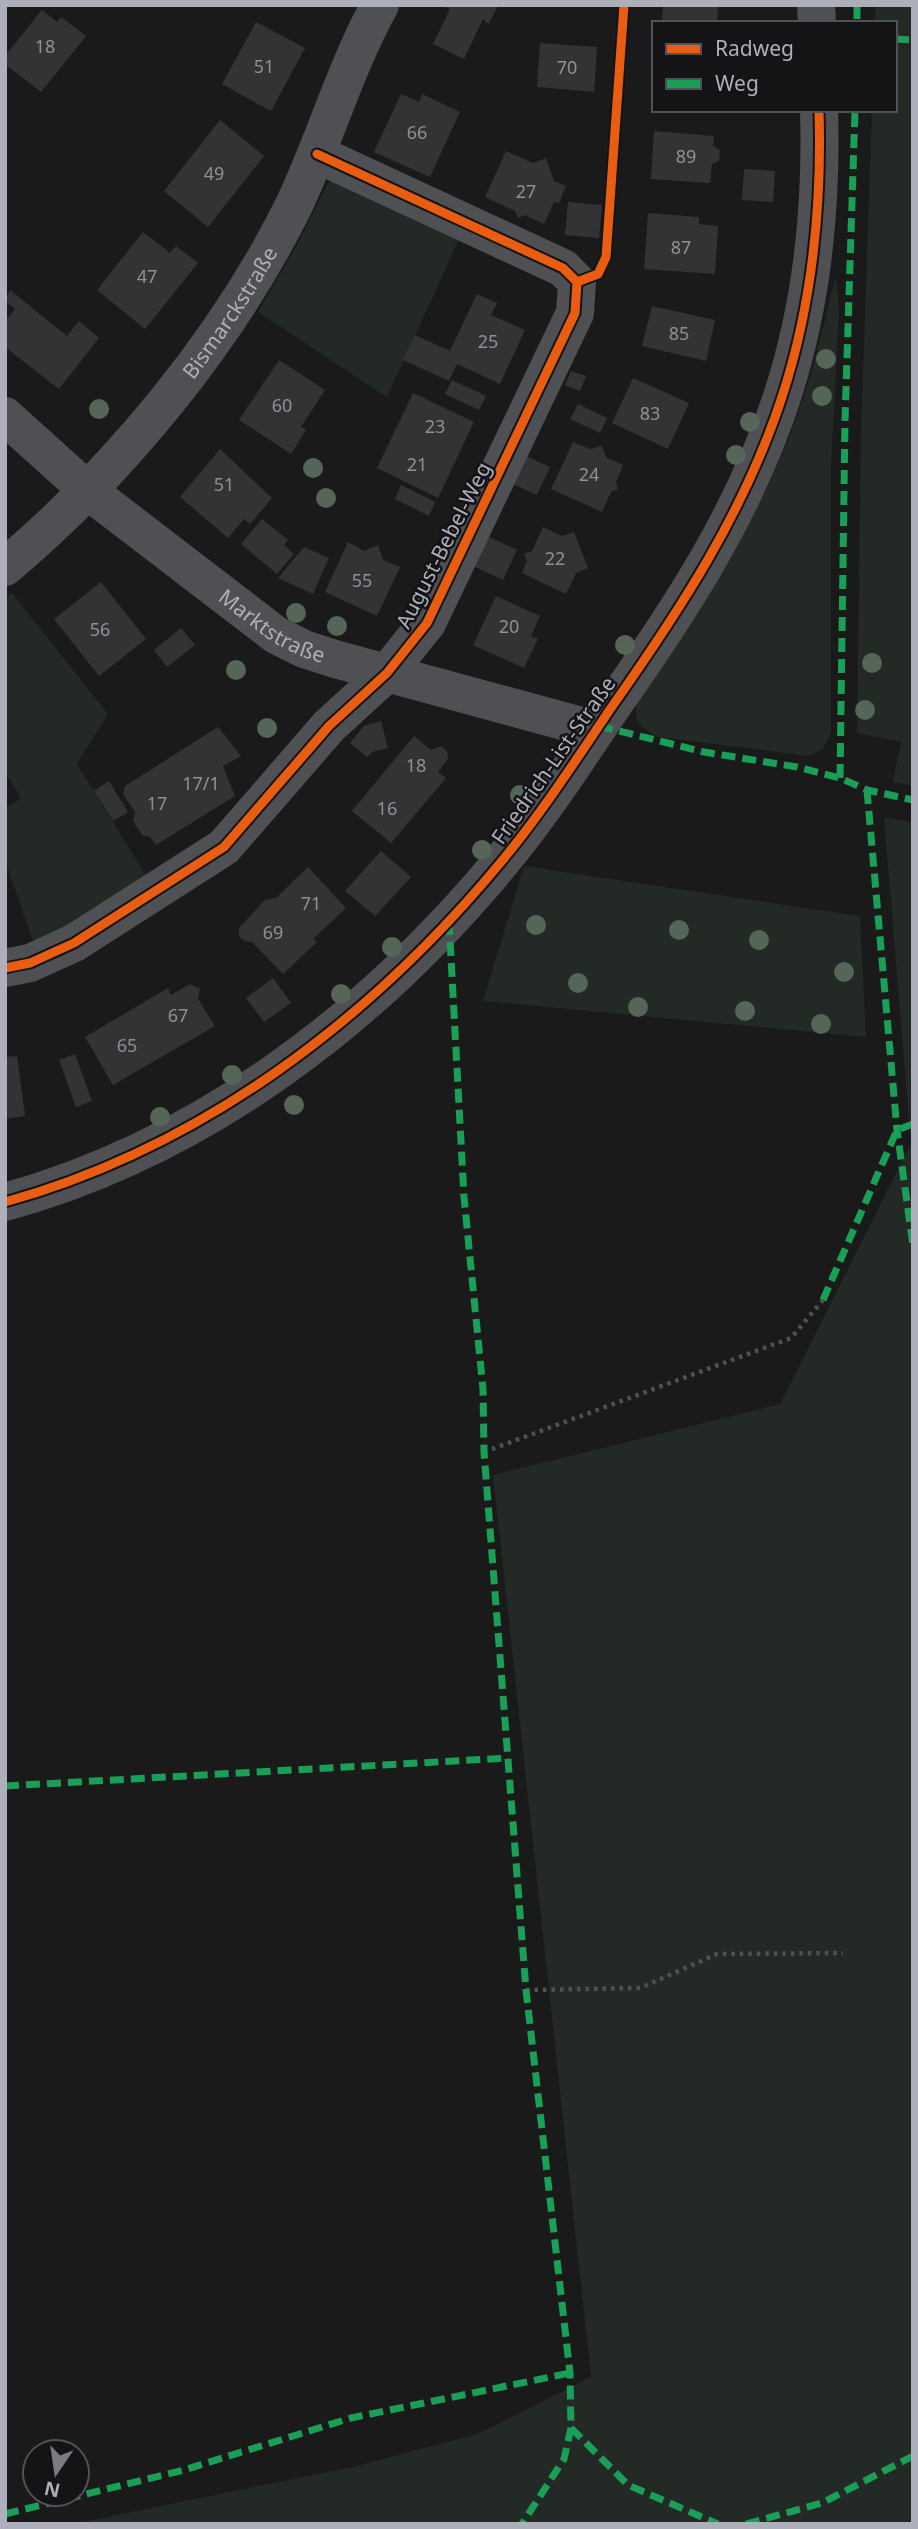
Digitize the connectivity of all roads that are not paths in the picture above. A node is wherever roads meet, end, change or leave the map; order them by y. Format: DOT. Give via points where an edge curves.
graph roads {
  1 [pos="380,5"];
  2 [pos="819,112"];
  3 [pos="317,154"];
  4 [pos="5,416"];
  5 [pos="87,490"];
  6 [pos="5,568"];
  7 [pos="387,673"];
  8 [pos="596,730"];
  9 [pos="5,968"];
  10 [pos="5,1202"];
  1 -- 3 [label="street, Bismarckstraße"];
  2 -- 8 [label="street, Friedrich-List-Straße" via="819,202 807,298 767,437 749,484 706,567"];
  3 -- 5 [label="street, Bismarckstraße" via="272,248 219,331"];
  3 -- 7 [label="street, August-Bebel-Weg" via="564,268 577,282 575,313 486,504 427,623"];
  4 -- 5 [label="street, Marktstraße"];
  5 -- 6 [label="street, Bismarckstraße"];
  5 -- 7 [label="street, Marktstraße" via="276,635 304,649"];
  7 -- 8 [label="street, Marktstraße"];
  7 -- 9 [label="street, August-Bebel-Weg" via="329,726 224,847 74,943 30,963"];
  8 -- 10 [label="street, Friedrich-List-Straße" via="511,849 468,900 390,980 319,1041 211,1115 159,1144 60,1187"];
}
